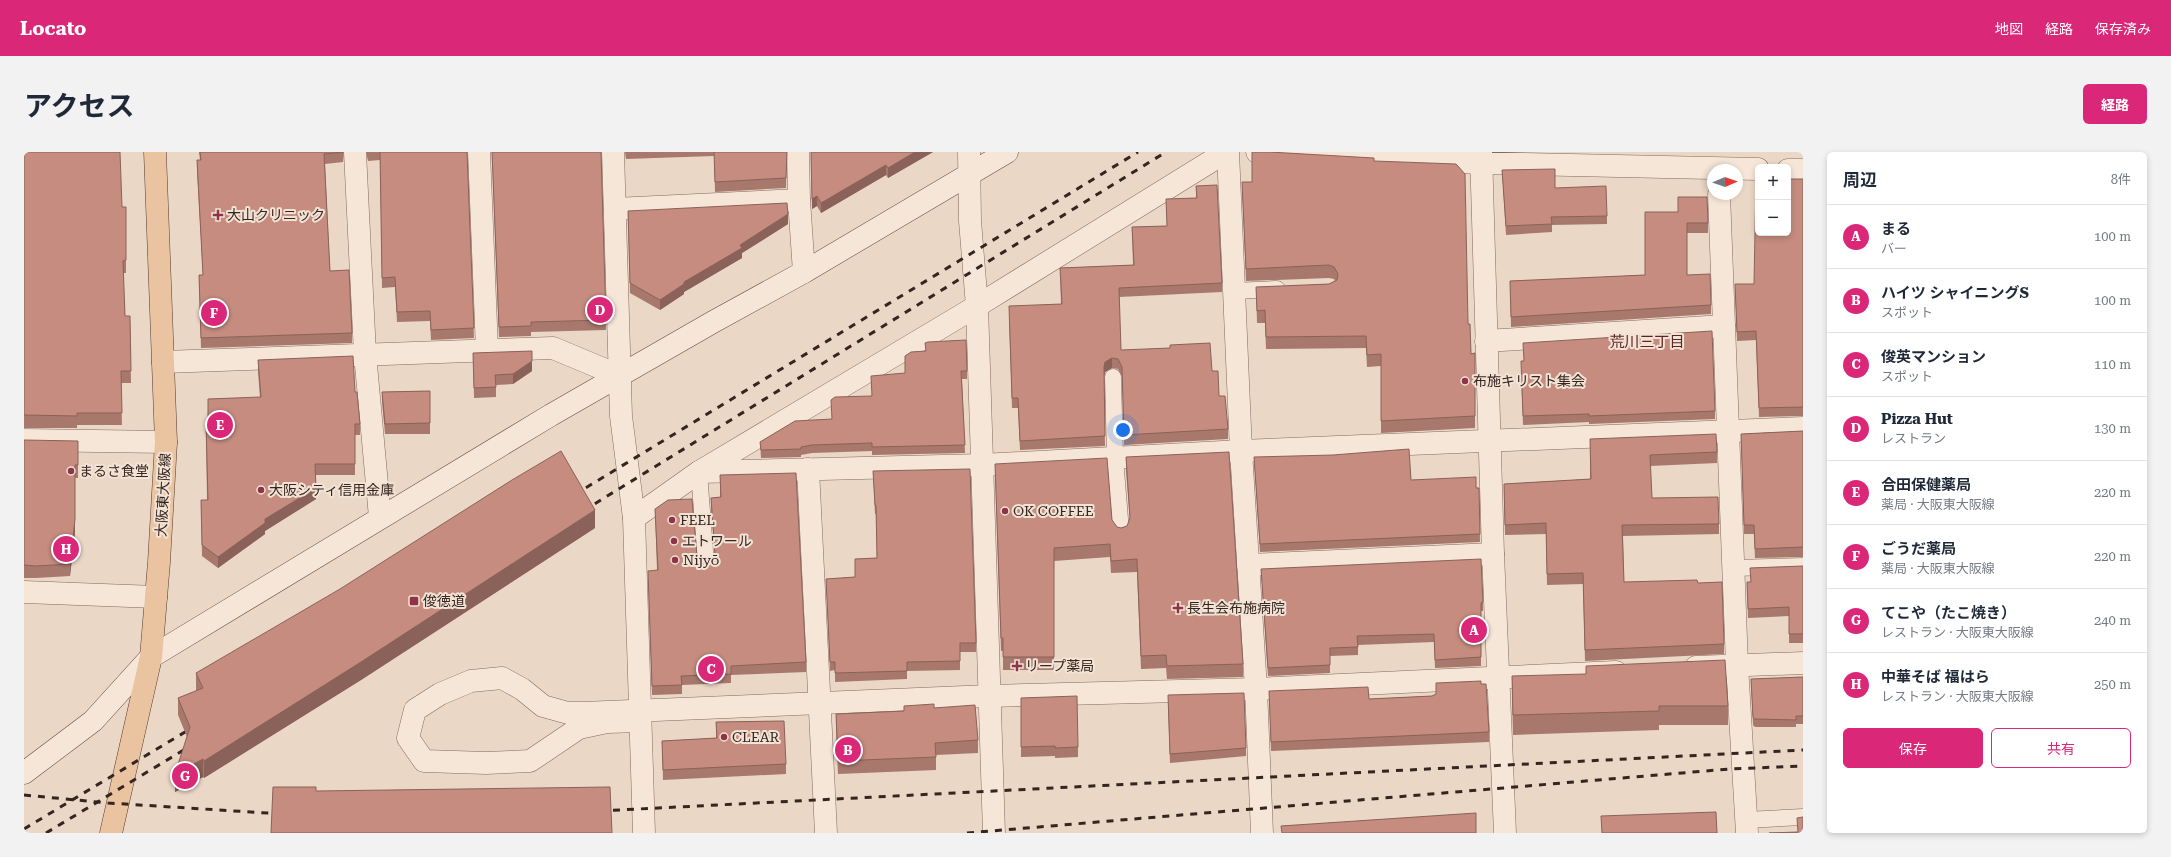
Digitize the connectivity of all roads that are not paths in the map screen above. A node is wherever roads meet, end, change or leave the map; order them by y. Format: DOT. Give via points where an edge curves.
graph roads {
  1 [pos="155,152"];
  2 [pos="356,152"];
  3 [pos="479,152"];
  4 [pos="613,152"];
  5 [pos="798,152"];
  6 [pos="969,152"];
  7 [pos="1007,152"];
  8 [pos="1227,152"];
  9 [pos="1257,152"];
  10 [pos="1480,157"];
  11 [pos="1707,168"];
  12 [pos="1743,169"];
  13 [pos="1755,169"];
  14 [pos="1791,170"];
  15 [pos="1803,170"];
  16 [pos="969,175"];
  17 [pos="799,200"];
  18 [pos="1719,200"];
  19 [pos="615,209"];
  20 [pos="804,272"];
  21 [pos="1290,289"];
  22 [pos="1234,291"];
  23 [pos="977,306"];
  24 [pos="1724,326"];
  25 [pos="1486,341"];
  26 [pos="487,350"];
  27 [pos="365,354"];
  28 [pos="163,362"];
  29 [pos="620,376"];
  30 [pos="1112,377"];
  31 [pos="1803,428"];
  32 [pos="1727,431"];
  33 [pos="24,440"];
  34 [pos="1490,441"];
  35 [pos="166,442"];
  36 [pos="1241,451"];
  37 [pos="1115,458"];
  38 [pos="982,464"];
  39 [pos="808,469"];
  40 [pos="699,472"];
  41 [pos="380,517"];
  42 [pos="634,518"];
  43 [pos="1121,531"];
  44 [pos="1493,554"];
  45 [pos="706,564"];
  46 [pos="1248,564"];
  47 [pos="1803,566"];
  48 [pos="1733,568"];
  49 [pos="24,592"];
  50 [pos="156,597"];
  51 [pos="151,657"];
  52 [pos="1803,663"];
  53 [pos="1737,665"];
  54 [pos="1674,669"];
  55 [pos="1634,671"];
  56 [pos="1500,678"];
  57 [pos="1256,688"];
  58 [pos="989,696"];
  59 [pos="819,702"];
  60 [pos="640,715"];
  61 [pos="24,773"];
  62 [pos="1803,816"];
  63 [pos="1746,826"];
  64 [pos="111,833"];
  65 [pos="644,833"];
  66 [pos="826,833"];
  67 [pos="994,833"];
  68 [pos="1262,833"];
  69 [pos="1505,833"];
  1 -- 28 [label="main road, 大阪東大阪線"];
  2 -- 27 [label="street"];
  3 -- 26 [label="street"];
  4 -- 19 [label="street"];
  5 -- 17 [label="street"];
  6 -- 16 [label="street"];
  7 -- 16 [label="street"];
  8 -- 22 [label="street"];
  8 -- 23 [label="street"];
  9 -- 10 [label="street"];
  10 -- 11 [label="street"];
  10 -- 25 [label="street"];
  12 -- 13 [label="street"];
  14 -- 15 [label="street"];
  16 -- 20 [label="street"];
  16 -- 23 [label="street"];
  17 -- 19 [label="street"];
  17 -- 20 [label="street"];
  18 -- 24 [label="street"];
  19 -- 29 [label="street"];
  20 -- 29 [label="street"];
  21 -- 22 [label="lane"];
  22 -- 36 [label="street"];
  23 -- 38 [label="street"];
  23 -- 40 [label="street"];
  24 -- 25 [label="street"];
  24 -- 32 [label="street"];
  25 -- 34 [label="street"];
  26 -- 27 [label="street"];
  26 -- 29 [label="street" via="553,348"];
  27 -- 28 [label="street"];
  27 -- 41 [label="street"];
  28 -- 35 [label="main road, 大阪東大阪線"];
  29 -- 41 [label="street"];
  29 -- 42 [label="street" via="621,416"];
  30 -- 37 [label="lane"];
  31 -- 32 [label="street"];
  32 -- 34 [label="street"];
  32 -- 48 [label="street"];
  33 -- 35 [label="street"];
  34 -- 36 [label="street"];
  34 -- 44 [label="street"];
  35 -- 50 [label="main road, 大阪東大阪線"];
  36 -- 37 [label="street"];
  36 -- 46 [label="street"];
  37 -- 38 [label="street"];
  37 -- 43 [label="lane"];
  38 -- 39 [label="street"];
  38 -- 58 [label="street"];
  39 -- 40 [label="street"];
  39 -- 59 [label="street"];
  40 -- 42 [label="street"];
  40 -- 45 [label="lane"];
  41 -- 51 [label="street"];
  42 -- 60 [label="street"];
  44 -- 46 [label="street"];
  44 -- 56 [label="street"];
  46 -- 57 [label="street"];
  47 -- 48 [label="lane"];
  48 -- 53 [label="street"];
  49 -- 50 [label="street"];
  50 -- 51 [label="main road, 大阪東大阪線"];
  51 -- 61 [label="street" via="94,721"];
  51 -- 64 [label="main road, 大阪東大阪線"];
  52 -- 53 [label="street"];
  53 -- 54 [label="street"];
  53 -- 63 [label="street"];
  55 -- 56 [label="street"];
  56 -- 57 [label="street"];
  56 -- 69 [label="street"];
  57 -- 58 [label="street"];
  57 -- 68 [label="street"];
  58 -- 59 [label="street"];
  58 -- 67 [label="street"];
  59 -- 60 [label="street"];
  59 -- 66 [label="street"];
  60 -- 60 [label="street" via="579,728 530,762 424,761 408,738 415,710 440,694 471,681 502,678 522,689 543,706 568,713"];
  60 -- 65 [label="street"];
  62 -- 63 [label="lane"];
}
